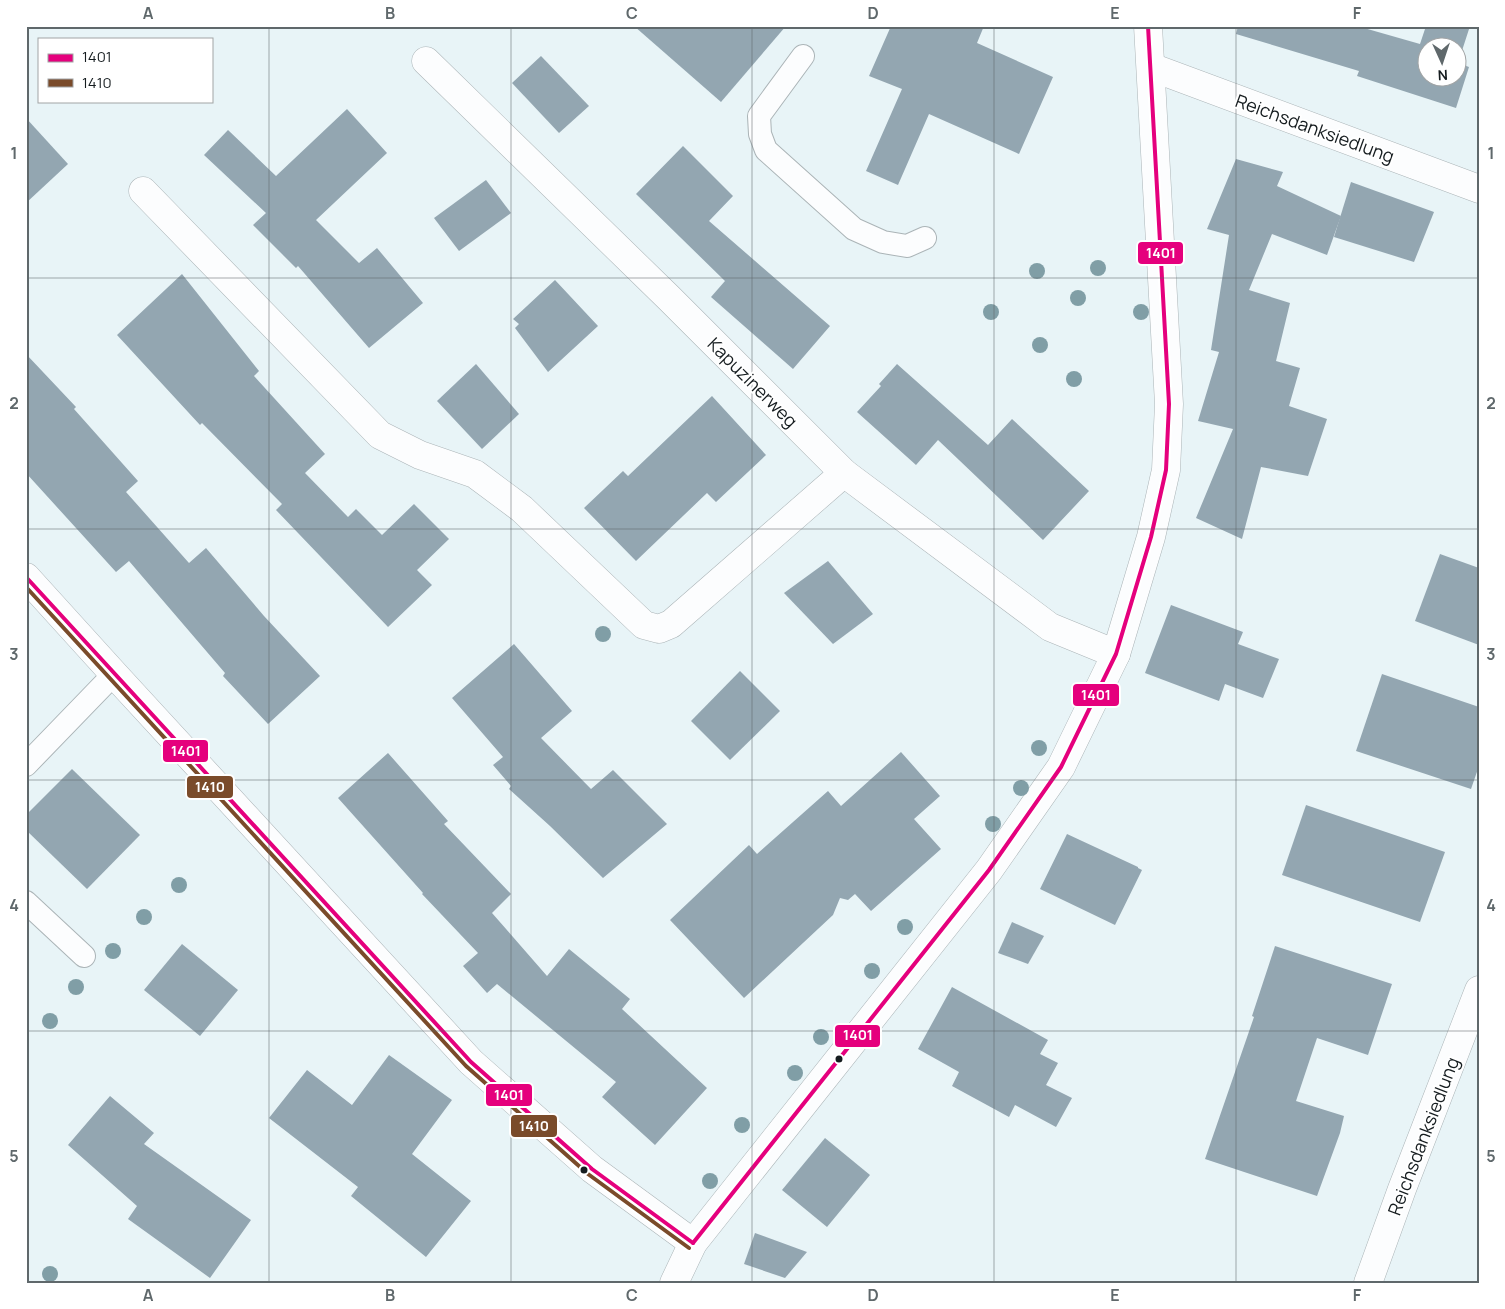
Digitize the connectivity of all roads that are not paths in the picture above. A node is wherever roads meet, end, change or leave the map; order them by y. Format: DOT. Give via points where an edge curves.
graph roads {
  1 [pos="1148,26"];
  2 [pos="802,56"];
  3 [pos="426,61"];
  4 [pos="1151,67"];
  5 [pos="1479,189"];
  6 [pos="143,191"];
  7 [pos="925,238"];
  8 [pos="844,473"];
  9 [pos="26,578"];
  10 [pos="1116,654"];
  11 [pos="114,674"];
  12 [pos="26,765"];
  13 [pos="26,902"];
  14 [pos="84,956"];
  15 [pos="1479,990"];
  16 [pos="694,1243"];
  17 [pos="674,1283"];
  18 [pos="1368,1283"];
  1 -- 4 [label="street"];
  2 -- 7 [label="lane" via="759,116 760,134 766,150 854,229 883,242 907,246"];
  3 -- 8 [label="street, Kapuzinerweg"];
  4 -- 5 [label="street, Reichsdanksiedlung"];
  4 -- 10 [label="street" via="1169,404 1166,470 1151,537"];
  6 -- 8 [label="street" via="380,435 420,455 475,474 522,509 644,625 659,629 671,624"];
  8 -- 10 [label="street, Kapuzinerweg" via="1050,627"];
  9 -- 11 [label="street"];
  10 -- 16 [label="street" via="1060,767 989,870"];
  11 -- 12 [label="lane"];
  11 -- 16 [label="street" via="471,1062 592,1169"];
  13 -- 14 [label="lane"];
  15 -- 18 [label="street, Reichsdanksiedlung"];
  16 -- 17 [label="street"];
}
